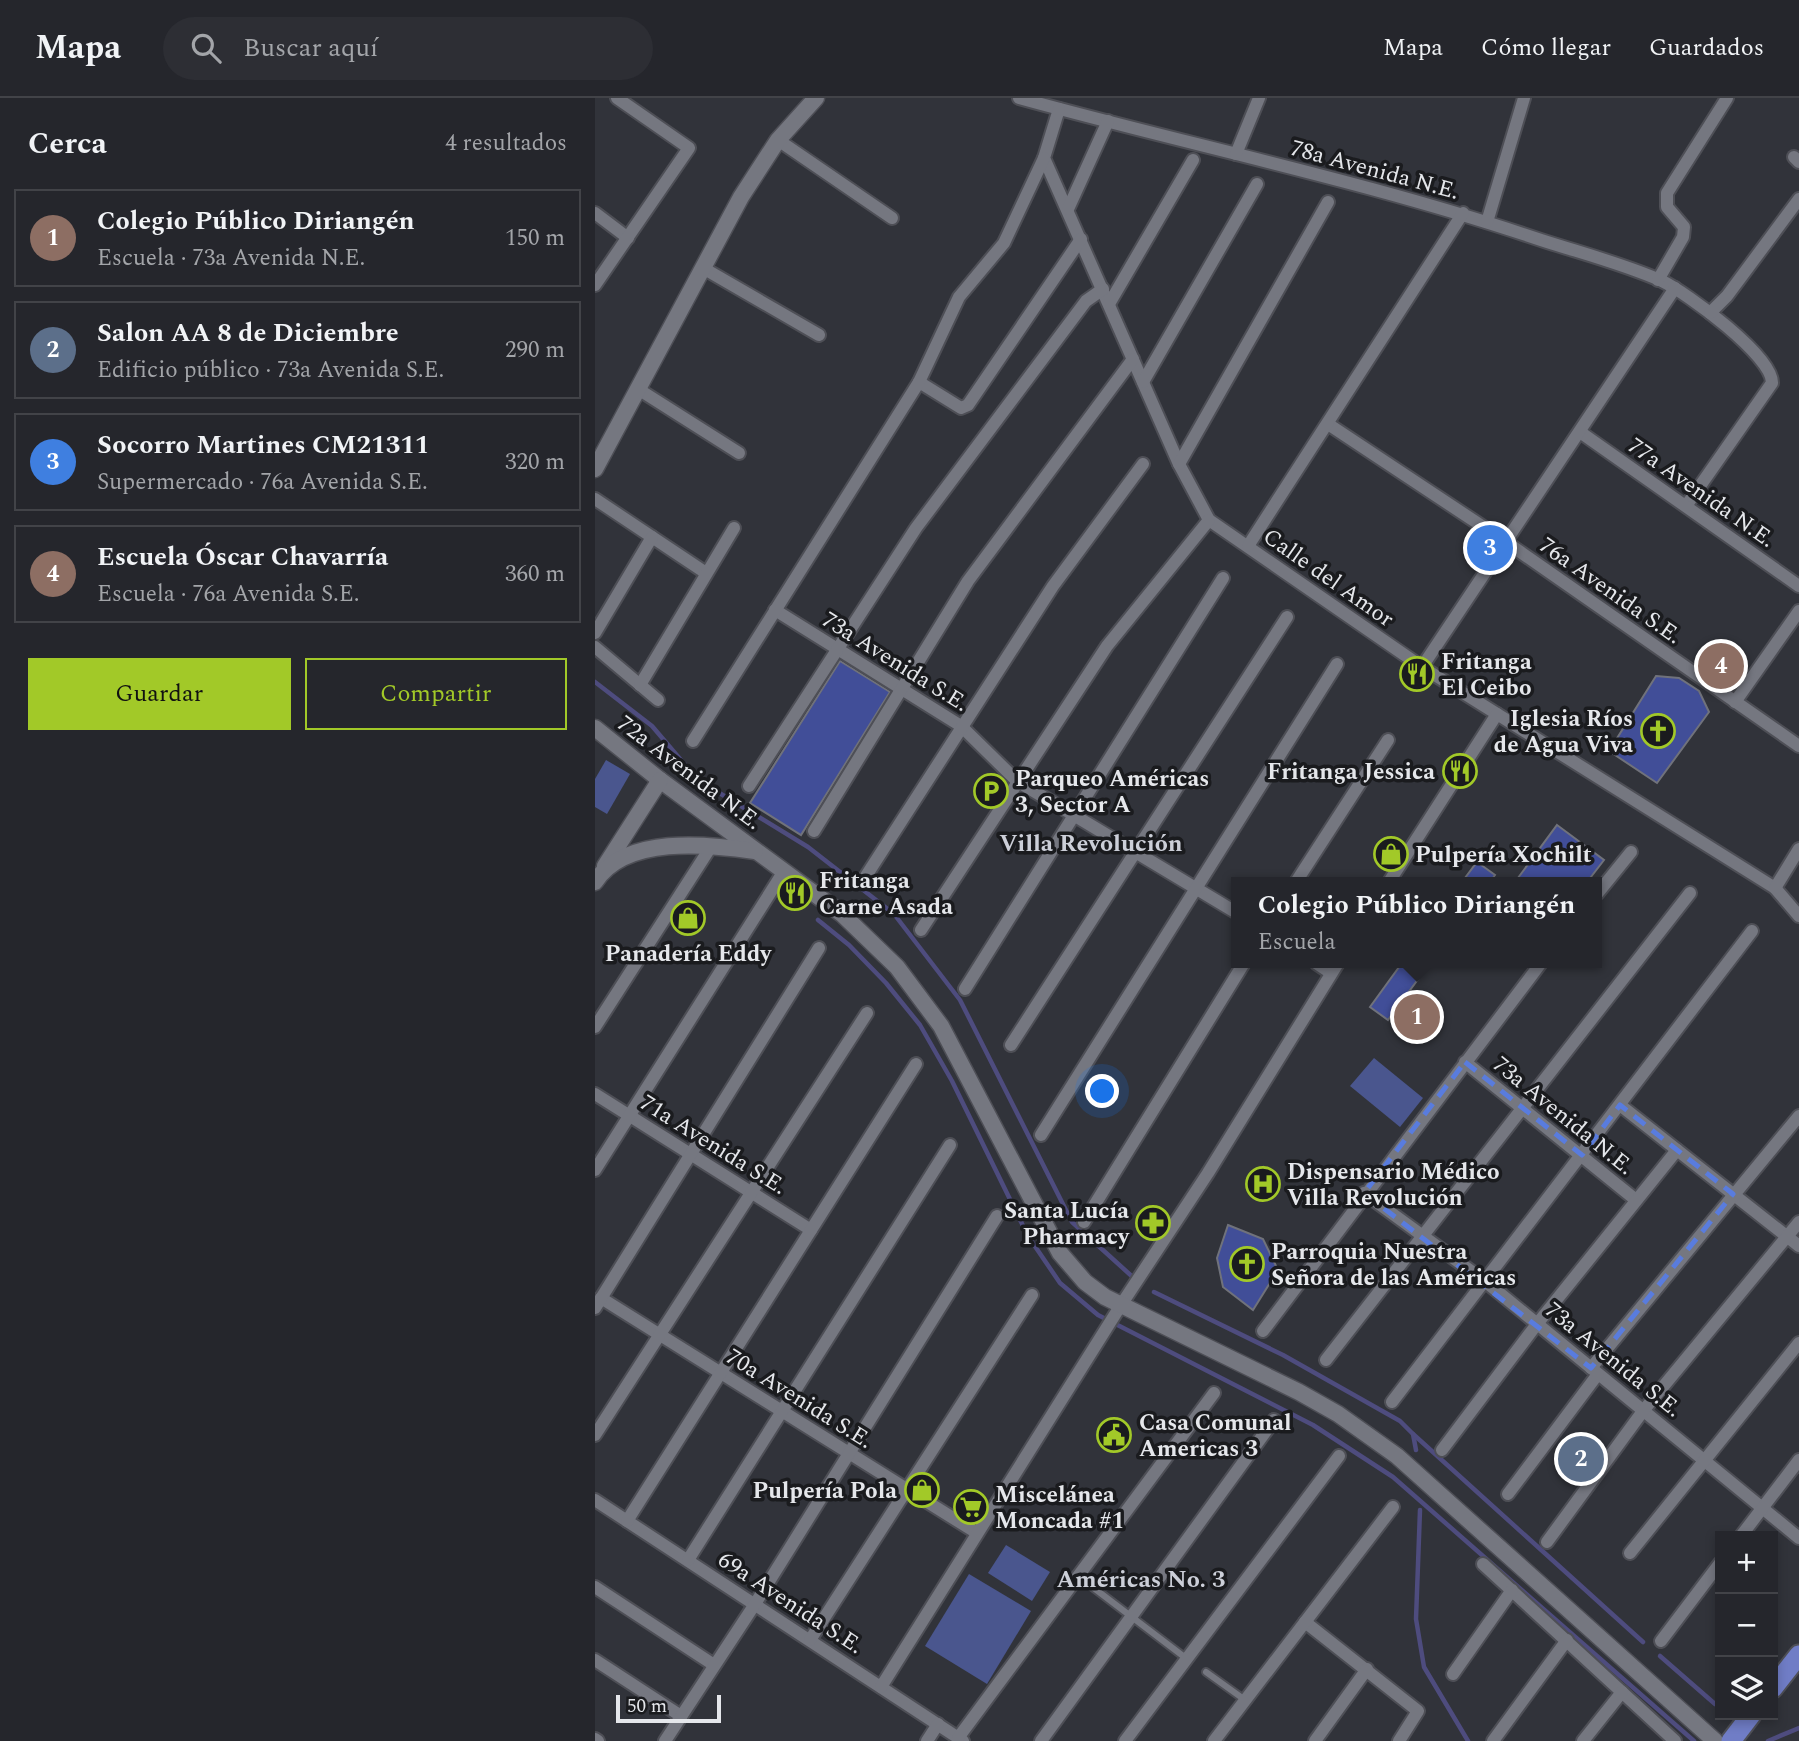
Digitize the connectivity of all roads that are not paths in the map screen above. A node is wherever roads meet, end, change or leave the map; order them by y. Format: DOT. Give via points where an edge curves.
graph roads {
  1 [pos="617,98"];
  2 [pos="816,98"];
  3 [pos="1019,98"];
  4 [pos="1259,98"];
  5 [pos="1524,98"];
  6 [pos="1727,98"];
  7 [pos="1059,109"];
  8 [pos="1108,121"];
  9 [pos="778,140"];
  10 [pos="1236,154"];
  11 [pos="1044,158"];
  12 [pos="1193,160"];
  13 [pos="1257,184"];
  14 [pos="1799,200"];
  15 [pos="1328,202"];
  16 [pos="1068,209"];
  17 [pos="595,214"];
  18 [pos="1463,214"];
  19 [pos="892,218"];
  20 [pos="1487,222"];
  21 [pos="628,237"];
  22 [pos="1081,239"];
  23 [pos="703,268"];
  24 [pos="1658,280"];
  25 [pos="595,285"];
  26 [pos="1675,288"];
  27 [pos="1103,289"];
  28 [pos="1109,304"];
  29 [pos="1710,313"];
  30 [pos="818,335"];
  31 [pos="1133,359"];
  32 [pos="919,382"];
  33 [pos="1143,382"];
  34 [pos="638,389"];
  35 [pos="1328,424"];
  36 [pos="1580,432"];
  37 [pos="739,453"];
  38 [pos="1143,464"];
  39 [pos="1179,464"];
  40 [pos="595,469"];
  41 [pos="595,499"];
  42 [pos="1686,506"];
  43 [pos="1209,520"];
  44 [pos="734,528"];
  45 [pos="652,537"];
  46 [pos="1506,542"];
  47 [pos="1248,547"];
  48 [pos="706,573"];
  49 [pos="1223,578"];
  50 [pos="1799,586"];
  51 [pos="775,610"];
  52 [pos="1799,611"];
  53 [pos="1287,617"];
  54 [pos="595,632"];
  55 [pos="595,647"];
  56 [pos="836,647"];
  57 [pos="1337,664"];
  58 [pos="1422,667"];
  59 [pos="640,685"];
  60 [pos="902,689"];
  61 [pos="658,700"];
  62 [pos="1735,702"];
  63 [pos="1497,714"];
  64 [pos="961,726"];
  65 [pos="595,728"];
  66 [pos="1388,740"];
  67 [pos="694,741"];
  68 [pos="1799,746"];
  69 [pos="660,780"];
  70 [pos="1017,781"];
  71 [pos="749,786"];
  72 [pos="1074,815"];
  73 [pos="814,831"];
  74 [pos="712,845"];
  75 [pos="1799,849"];
  76 [pos="757,851"];
  77 [pos="1135,852"];
  78 [pos="1631,852"];
  79 [pos="605,866"];
  80 [pos="784,871"];
  81 [pos="866,876"];
  82 [pos="1299,877"];
  83 [pos="1392,877"];
  84 [pos="595,882"];
  85 [pos="1195,888"];
  86 [pos="1602,888"];
  87 [pos="1775,888"];
  88 [pos="1690,893"];
  89 [pos="1231,909"];
  90 [pos="1799,916"];
  91 [pos="921,930"];
  92 [pos="1752,932"];
  93 [pos="819,948"];
  94 [pos="1241,968"];
  95 [pos="1335,968"];
  96 [pos="1537,968"];
  97 [pos="965,989"];
  98 [pos="867,1013"];
  99 [pos="595,1027"];
  100 [pos="1010,1045"];
  101 [pos="1465,1062"];
  102 [pos="916,1064"];
  103 [pos="595,1094"];
  104 [pos="1620,1105"];
  105 [pos="1523,1109"];
  106 [pos="629,1116"];
  107 [pos="1799,1116"];
  108 [pos="1041,1135"];
  109 [pos="950,1145"];
  110 [pos="1677,1150"];
  111 [pos="690,1155"];
  112 [pos="1582,1156"];
  113 [pos="595,1170"];
  114 [pos="751,1192"];
  115 [pos="1364,1193"];
  116 [pos="1733,1195"];
  117 [pos="1636,1200"];
  118 [pos="997,1216"];
  119 [pos="1084,1222"];
  120 [pos="1799,1222"];
  121 [pos="811,1230"];
  122 [pos="1426,1235"];
  123 [pos="1787,1237"];
  124 [pos="1799,1246"];
  125 [pos="1486,1282"];
  126 [pos="1032,1295"];
  127 [pos="598,1303"];
  128 [pos="1118,1310"];
  129 [pos="1537,1324"];
  130 [pos="1263,1331"];
  131 [pos="660,1334"];
  132 [pos="1799,1343"];
  133 [pos="1325,1360"];
  134 [pos="1594,1371"];
  135 [pos="720,1372"];
  136 [pos="1214,1393"];
  137 [pos="1392,1402"];
  138 [pos="782,1411"];
  139 [pos="1643,1411"];
  140 [pos="1274,1420"];
  141 [pos="595,1435"];
  142 [pos="1442,1450"];
  143 [pos="849,1453"];
  144 [pos="1339,1456"];
  145 [pos="1799,1460"];
  146 [pos="1704,1461"];
  147 [pos="907,1489"];
  148 [pos="1508,1494"];
  149 [pos="595,1500"];
  150 [pos="1393,1507"];
  151 [pos="1762,1508"];
  152 [pos="627,1521"];
  153 [pos="1745,1531"];
  154 [pos="977,1533"];
  155 [pos="1799,1538"];
  156 [pos="1547,1542"];
  157 [pos="1630,1553"];
  158 [pos="688,1560"];
  159 [pos="1483,1564"];
  160 [pos="1715,1570"];
  161 [pos="1077,1576"];
  162 [pos="595,1587"];
  163 [pos="1513,1590"];
  164 [pos="755,1604"];
  165 [pos="1131,1617"];
  166 [pos="1305,1622"];
  167 [pos="810,1640"];
  168 [pos="1567,1640"];
  169 [pos="1661,1641"];
  170 [pos="1799,1654"];
  171 [pos="1187,1659"];
  172 [pos="595,1660"];
  173 [pos="714,1665"];
  174 [pos="1367,1669"];
  175 [pos="1206,1672"];
  176 [pos="1454,1674"];
  177 [pos="1778,1681"];
  178 [pos="881,1687"];
  179 [pos="1622,1692"];
  180 [pos="1245,1700"];
  181 [pos="681,1716"];
  182 [pos="1748,1720"];
  183 [pos="938,1724"];
  184 [pos="960,1739"];
  185 [pos="665,1741"];
  186 [pos="927,1741"];
  187 [pos="1041,1741"];
  188 [pos="1125,1741"];
  189 [pos="1214,1741"];
  190 [pos="1315,1741"];
  191 [pos="1399,1741"];
  192 [pos="1493,1741"];
  193 [pos="1583,1741"];
  194 [pos="1675,1741"];
  195 [pos="1715,1741"];
  196 [pos="1731,1741"];
  1 -- 21 [label="street" via="689,148"];
  2 -- 9 [label="street"];
  3 -- 7 [label="street, 78a Avenida N.E."];
  4 -- 10 [label="street"];
  5 -- 20 [label="street"];
  6 -- 24 [label="street" via="1667,193 1667,207 1684,228"];
  7 -- 8 [label="street, 78a Avenida N.E."];
  7 -- 11 [label="street"];
  8 -- 10 [label="street, 78a Avenida N.E."];
  8 -- 16 [label="street"];
  9 -- 19 [label="street"];
  9 -- 23 [label="street"];
  10 -- 18 [label="street, 78a Avenida N.E."];
  11 -- 16 [label="street, Calle del Amor"];
  11 -- 32 [label="street" via="1004,243 959,297"];
  12 -- 28 [label="street"];
  13 -- 33 [label="street"];
  14 -- 29 [label="street"];
  15 -- 39 [label="street"];
  16 -- 22 [label="street, Calle del Amor"];
  17 -- 21 [label="street"];
  18 -- 20 [label="street, 78a Avenida N.E."];
  18 -- 35 [label="street"];
  20 -- 24 [label="street, 78a Avenida N.E."];
  21 -- 25 [label="street"];
  22 -- 27 [label="street, Calle del Amor"];
  22 -- 32 [label="street" via="968,405 961,408"];
  23 -- 30 [label="street"];
  23 -- 34 [label="street"];
  24 -- 26 [label="street, 78a Avenida N.E."];
  26 -- 29 [label="street, 78a Avenida N.E."];
  26 -- 36 [label="street"];
  27 -- 28 [label="street, Calle del Amor"];
  27 -- 56 [label="street" via="1086,301 961,467"];
  28 -- 31 [label="street, Calle del Amor"];
  29 -- 42 [label="street, 78a Avenida N.E." via="1769,369 1772,383"];
  31 -- 33 [label="street, Calle del Amor"];
  31 -- 60 [label="street" via="968,581"];
  32 -- 51 [label="street"];
  33 -- 39 [label="street, Calle del Amor"];
  34 -- 37 [label="street"];
  34 -- 40 [label="street"];
  35 -- 46 [label="street, 76a Avenida S.E."];
  35 -- 47 [label="street"];
  36 -- 42 [label="street, 77a Avenida N.E."];
  36 -- 46 [label="street"];
  38 -- 64 [label="street" via="1053,586"];
  39 -- 43 [label="street, Calle del Amor"];
  41 -- 45 [label="street"];
  42 -- 50 [label="street, 77a Avenida N.E."];
  43 -- 47 [label="street, Calle del Amor"];
  43 -- 70 [label="street" via="1107,646"];
  44 -- 48 [label="street"];
  45 -- 48 [label="street"];
  45 -- 54 [label="street"];
  46 -- 58 [label="street"];
  46 -- 62 [label="street, 76a Avenida S.E."];
  47 -- 58 [label="street, Calle del Amor"];
  48 -- 59 [label="street"];
  49 -- 72 [label="street"];
  51 -- 56 [label="street, 73a Avenida S.E."];
  51 -- 67 [label="street"];
  52 -- 62 [label="street"];
  53 -- 77 [label="street"];
  55 -- 59 [label="street"];
  56 -- 60 [label="street, 73a Avenida S.E."];
  56 -- 71 [label="street"];
  57 -- 85 [label="street"];
  58 -- 63 [label="street, Calle del Amor"];
  59 -- 61 [label="street"];
  60 -- 64 [label="street, 73a Avenida S.E."];
  60 -- 73 [label="street"];
  62 -- 68 [label="street, 76a Avenida S.E."];
  63 -- 83 [label="street"];
  63 -- 87 [label="street, Calle del Amor"];
  64 -- 70 [label="street, 73a Avenida S.E."];
  64 -- 81 [label="street"];
  65 -- 69 [label="street, 72a Avenida N.E."];
  66 -- 82 [label="street"];
  69 -- 76 [label="street, 72a Avenida N.E."];
  69 -- 79 [label="street"];
  70 -- 72 [label="street, 73a Avenida S.E."];
  70 -- 91 [label="street"];
  72 -- 77 [label="street, 73a Avenida S.E."];
  72 -- 97 [label="street"];
  74 -- 76 [label="street"];
  74 -- 79 [label="street" via="647,850"];
  74 -- 99 [label="street"];
  75 -- 87 [label="street"];
  76 -- 80 [label="street, 72a Avenida N.E."];
  77 -- 85 [label="street, 73a Avenida S.E."];
  77 -- 100 [label="street"];
  78 -- 86 [label="street"];
  79 -- 84 [label="street"];
  80 -- 106 [label="street"];
  80 -- 128 [label="street, 72a Avenida N.E." via="842,914 897,967 929,1007 1060,1253"];
  85 -- 89 [label="street, 73a Avenida S.E."];
  85 -- 108 [label="street"];
  87 -- 90 [label="street, Calle del Amor"];
  88 -- 105 [label="street"];
  92 -- 104 [label="street"];
  93 -- 111 [label="street"];
  94 -- 119 [label="street"];
  95 -- 128 [label="street"];
  96 -- 101 [label="street"];
  98 -- 114 [label="street"];
  101 -- 105 [label="street, 73a Avenida N.E."];
  101 -- 115 [label="street"];
  102 -- 121 [label="street"];
  103 -- 106 [label="street, 71a Avenida S.E."];
  104 -- 110 [label="street"];
  104 -- 112 [label="street"];
  105 -- 112 [label="street, 73a Avenida N.E."];
  105 -- 122 [label="street"];
  106 -- 111 [label="street, 71a Avenida S.E."];
  106 -- 113 [label="street"];
  107 -- 116 [label="street"];
  109 -- 138 [label="street"];
  110 -- 116 [label="street"];
  110 -- 117 [label="street"];
  111 -- 114 [label="street, 71a Avenida S.E."];
  111 -- 127 [label="street"];
  112 -- 117 [label="street, 73a Avenida N.E."];
  112 -- 125 [label="street"];
  114 -- 121 [label="street, 71a Avenida S.E."];
  114 -- 131 [label="street"];
  115 -- 122 [label="street, 73a Avenida S.E."];
  115 -- 130 [label="street"];
  116 -- 123 [label="street"];
  116 -- 134 [label="street"];
  117 -- 129 [label="street"];
  118 -- 143 [label="street"];
  120 -- 123 [label="street"];
  121 -- 135 [label="street"];
  122 -- 125 [label="street, 73a Avenida S.E."];
  122 -- 133 [label="street"];
  123 -- 124 [label="street"];
  123 -- 139 [label="street"];
  125 -- 129 [label="street, 73a Avenida S.E."];
  125 -- 137 [label="street"];
  126 -- 147 [label="street"];
  127 -- 131 [label="street, 70a Avenida S.E."];
  128 -- 154 [label="street"];
  128 -- 195 [label="street, 72a Avenida N.E." via="1299,1392 1397,1456"];
  129 -- 134 [label="street, 73a Avenida S.E."];
  129 -- 142 [label="street"];
  131 -- 135 [label="street, 70a Avenida S.E."];
  131 -- 141 [label="street"];
  132 -- 146 [label="street"];
  134 -- 139 [label="street, 73a Avenida S.E."];
  134 -- 148 [label="street"];
  135 -- 138 [label="street, 70a Avenida S.E."];
  135 -- 152 [label="street"];
  136 -- 161 [label="street"];
  138 -- 143 [label="street, 70a Avenida S.E."];
  138 -- 158 [label="street"];
  139 -- 146 [label="street, 73a Avenida S.E."];
  139 -- 156 [label="street"];
  140 -- 165 [label="street"];
  143 -- 147 [label="street, 70a Avenida S.E."];
  143 -- 164 [label="street"];
  144 -- 171 [label="street"];
  145 -- 151 [label="street"];
  146 -- 151 [label="street, 73a Avenida S.E."];
  146 -- 157 [label="street"];
  147 -- 154 [label="street, 70a Avenida S.E."];
  147 -- 167 [label="street"];
  149 -- 152 [label="street, 69a Avenida S.E."];
  150 -- 166 [label="street"];
  151 -- 153 [label="street"];
  151 -- 155 [label="street, 73a Avenida S.E."];
  152 -- 158 [label="street, 69a Avenida S.E."];
  154 -- 178 [label="street"];
  158 -- 164 [label="street, 69a Avenida S.E."];
  159 -- 163 [label="street"];
  160 -- 169 [label="street"];
  161 -- 165 [label="lane"];
  161 -- 184 [label="street"];
  162 -- 173 [label="street"];
  163 -- 168 [label="street"];
  163 -- 176 [label="street"];
  164 -- 167 [label="street, 69a Avenida S.E."];
  164 -- 173 [label="street"];
  165 -- 171 [label="lane"];
  165 -- 187 [label="street"];
  166 -- 174 [label="street"];
  166 -- 180 [label="street"];
  167 -- 178 [label="street, 69a Avenida S.E."];
  168 -- 179 [label="street"];
  168 -- 192 [label="street"];
  170 -- 177 [label="main road"];
  171 -- 188 [label="street"];
  172 -- 181 [label="street"];
  173 -- 181 [label="street"];
  174 -- 190 [label="street"];
  174 -- 191 [label="street" via="1418,1711"];
  175 -- 180 [label="lane"];
  178 -- 183 [label="street, 69a Avenida S.E."];
  179 -- 193 [label="street"];
  179 -- 194 [label="street"];
  180 -- 189 [label="street"];
  181 -- 185 [label="street"];
  182 -- 196 [label="main road"];
  183 -- 184 [label="street, 69a Avenida S.E."];
  183 -- 186 [label="street"];
}
